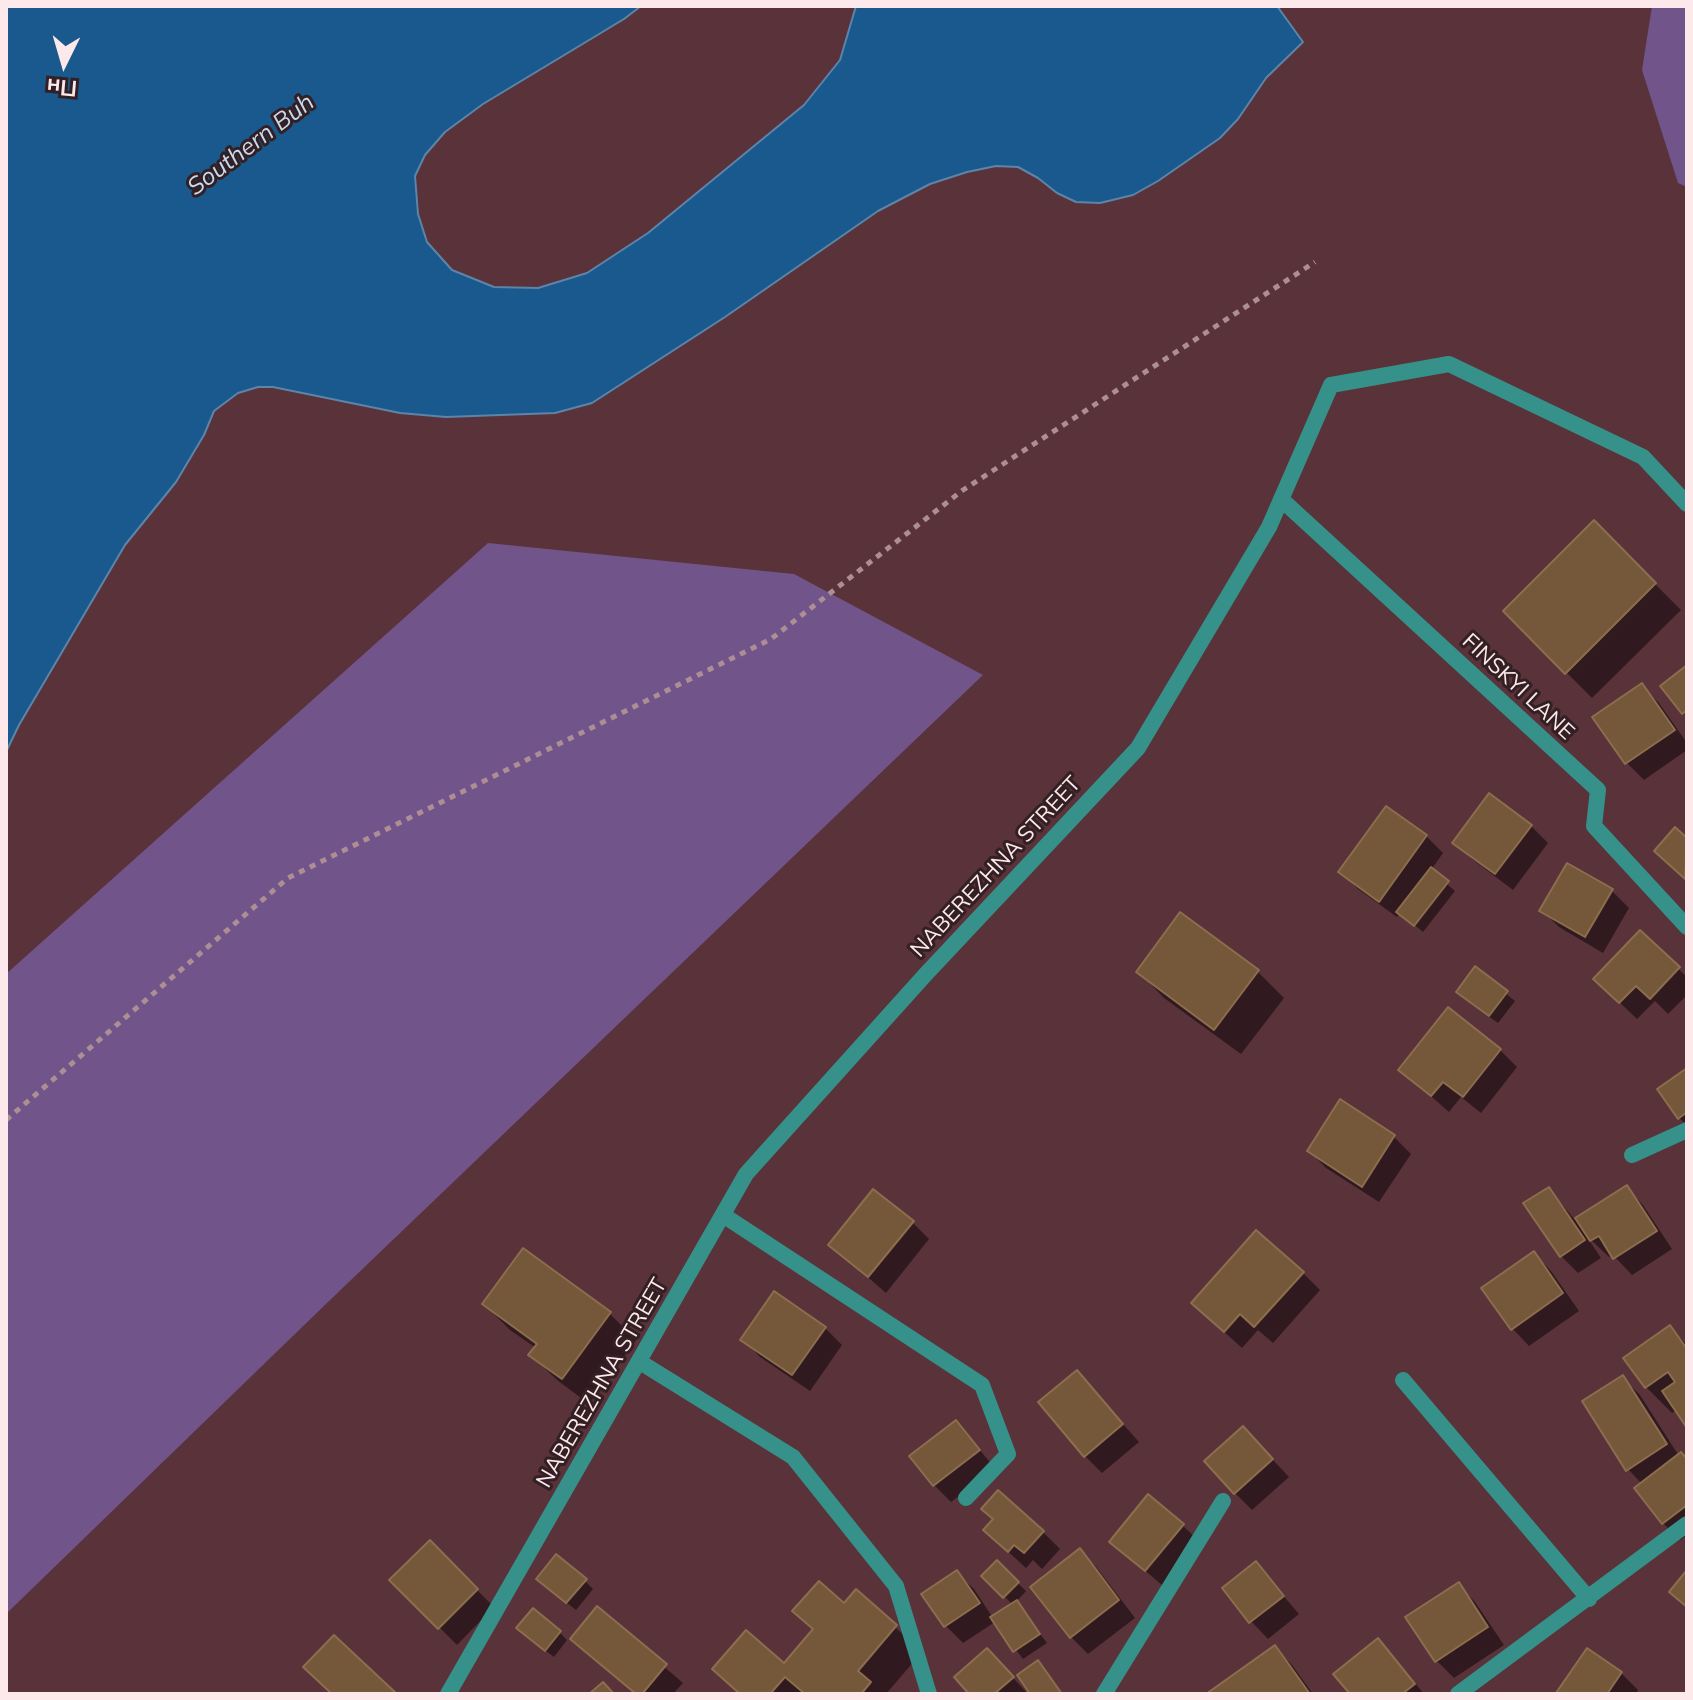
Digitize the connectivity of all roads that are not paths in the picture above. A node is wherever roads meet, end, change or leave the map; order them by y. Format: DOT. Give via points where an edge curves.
graph roads {
  1 [pos="1281,499"];
  2 [pos="1687,504"];
  3 [pos="1687,927"];
  4 [pos="1687,1130"];
  5 [pos="1632,1155"];
  6 [pos="723,1215"];
  7 [pos="640,1362"];
  8 [pos="1403,1380"];
  9 [pos="966,1498"];
  10 [pos="1223,1501"];
  11 [pos="1687,1524"];
  12 [pos="1589,1599"];
  13 [pos="448,1694"];
  14 [pos="929,1694"];
  15 [pos="1104,1694"];
  16 [pos="1458,1694"];
  1 -- 2 [label="street, NABEREZHNA STREET" via="1331,385 1449,364 1643,457"];
  1 -- 3 [label="street, FINSKYI LANE" via="1598,790 1594,826"];
  1 -- 6 [label="street, NABEREZHNA STREET" via="1138,748 746,1174"];
  4 -- 5 [label="street"];
  6 -- 7 [label="street, NABEREZHNA STREET"];
  6 -- 9 [label="street" via="982,1385 1008,1454"];
  7 -- 13 [label="street, NABEREZHNA STREET"];
  7 -- 14 [label="street" via="793,1457 896,1586"];
  8 -- 12 [label="street"];
  10 -- 15 [label="street"];
  11 -- 12 [label="street"];
  12 -- 16 [label="street"];
}
